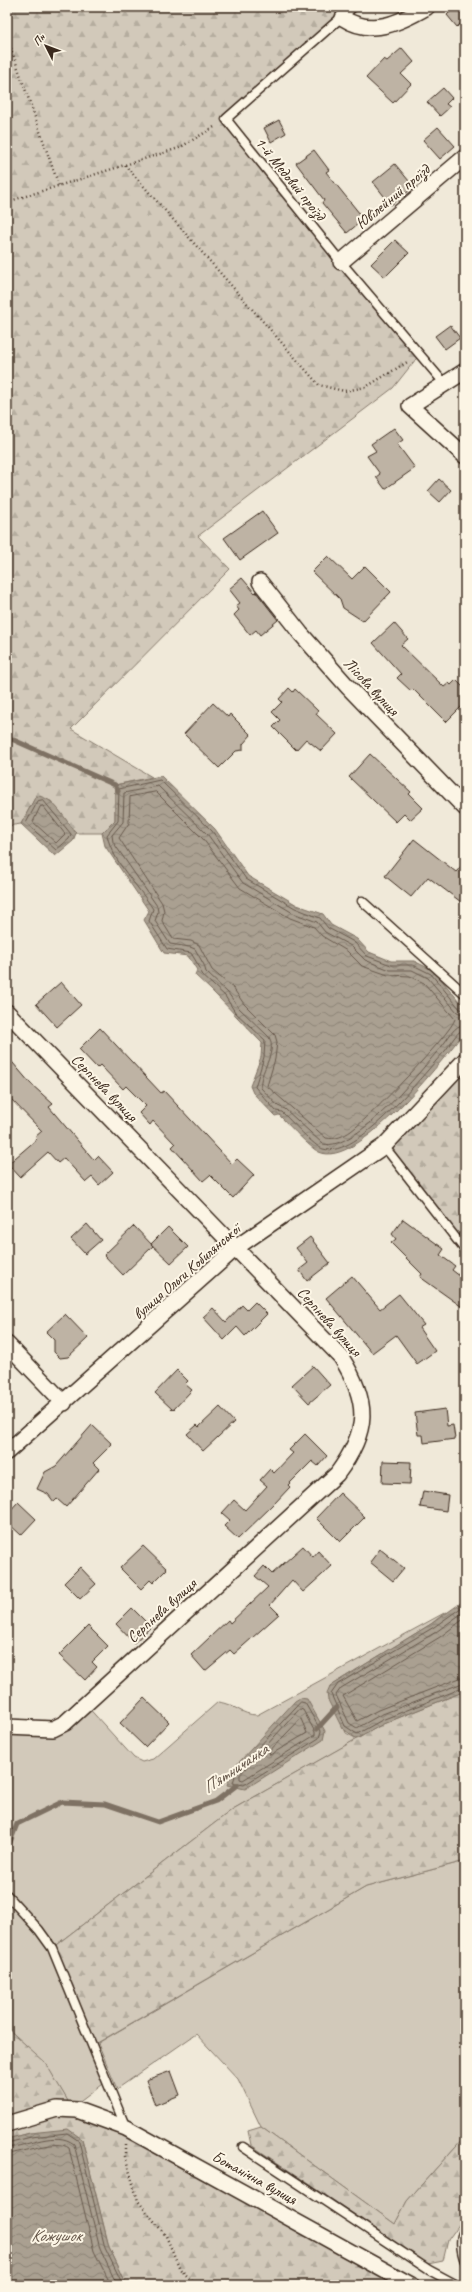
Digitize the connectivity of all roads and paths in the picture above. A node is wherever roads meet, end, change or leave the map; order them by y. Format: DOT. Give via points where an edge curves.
graph roads {
  1 [pos="353,7"];
  2 [pos="427,7"];
  3 [pos="343,18"];
  4 [pos="7,36"];
  5 [pos="226,120"];
  6 [pos="465,157"];
  7 [pos="125,165"];
  8 [pos="59,186"];
  9 [pos="7,202"];
  10 [pos="341,262"];
  11 [pos="420,354"];
  12 [pos="465,371"];
  13 [pos="444,383"];
  14 [pos="465,456"];
  15 [pos="260,582"];
  16 [pos="465,808"];
  17 [pos="362,901"];
  18 [pos="465,994"];
  19 [pos="7,1012"];
  20 [pos="465,1060"];
  21 [pos="384,1146"];
  22 [pos="237,1247"];
  23 [pos="465,1250"];
  24 [pos="7,1344"];
  25 [pos="64,1403"];
  26 [pos="7,1452"];
  27 [pos="7,1727"];
  28 [pos="7,1895"];
  29 [pos="7,2124"];
  30 [pos="126,2128"];
  31 [pos="243,2147"];
  32 [pos="465,2228"];
  33 [pos="465,2261"];
  34 [pos="196,2285"];
  35 [pos="411,2285"];
  36 [pos="457,2285"];
  1 -- 3 [label="lane"];
  2 -- 3 [label="street" via="384,27 353,24"];
  3 -- 5 [label="lane"];
  4 -- 8 [label="path"];
  5 -- 7 [label="path" via="179,148"];
  5 -- 10 [label="lane, 1-й Медовий проїзд"];
  6 -- 10 [label="street, Ювілейний проїзд"];
  7 -- 8 [label="path"];
  7 -- 11 [label="path" via="319,386 344,391 366,386"];
  8 -- 9 [label="path"];
  10 -- 11 [label="lane, 1-й Медовий проїзд"];
  11 -- 13 [label="lane, 1-й Медовий проїзд"];
  12 -- 13 [label="street"];
  13 -- 14 [label="street" via="410,406"];
  15 -- 16 [label="street, Лісова вулиця" via="348,687"];
  17 -- 18 [label="lane"];
  19 -- 22 [label="street, Серпнева вулиця"];
  20 -- 21 [label="street, вулиця Ольги Кобилянської"];
  21 -- 22 [label="street, вулиця Ольги Кобилянської"];
  21 -- 23 [label="lane"];
  22 -- 25 [label="street, вулиця Ольги Кобилянської"];
  22 -- 27 [label="street, Серпнева вулиця" via="341,1357 355,1379 361,1403 362,1428 352,1454 337,1474 65,1722 53,1729"];
  24 -- 25 [label="street"];
  25 -- 26 [label="street, вулиця Ольги Кобилянської"];
  28 -- 30 [label="lane" via="52,1948"];
  29 -- 30 [label="street, Ботанічна вулиця" via="57,2109 77,2110"];
  30 -- 34 [label="path" via="124,2156 138,2201 166,2236 180,2269"];
  30 -- 35 [label="street, Ботанічна вулиця"];
  31 -- 36 [label="lane" via="429,2270"];
  32 -- 33 [label="lane" via="462,2252"];
}
